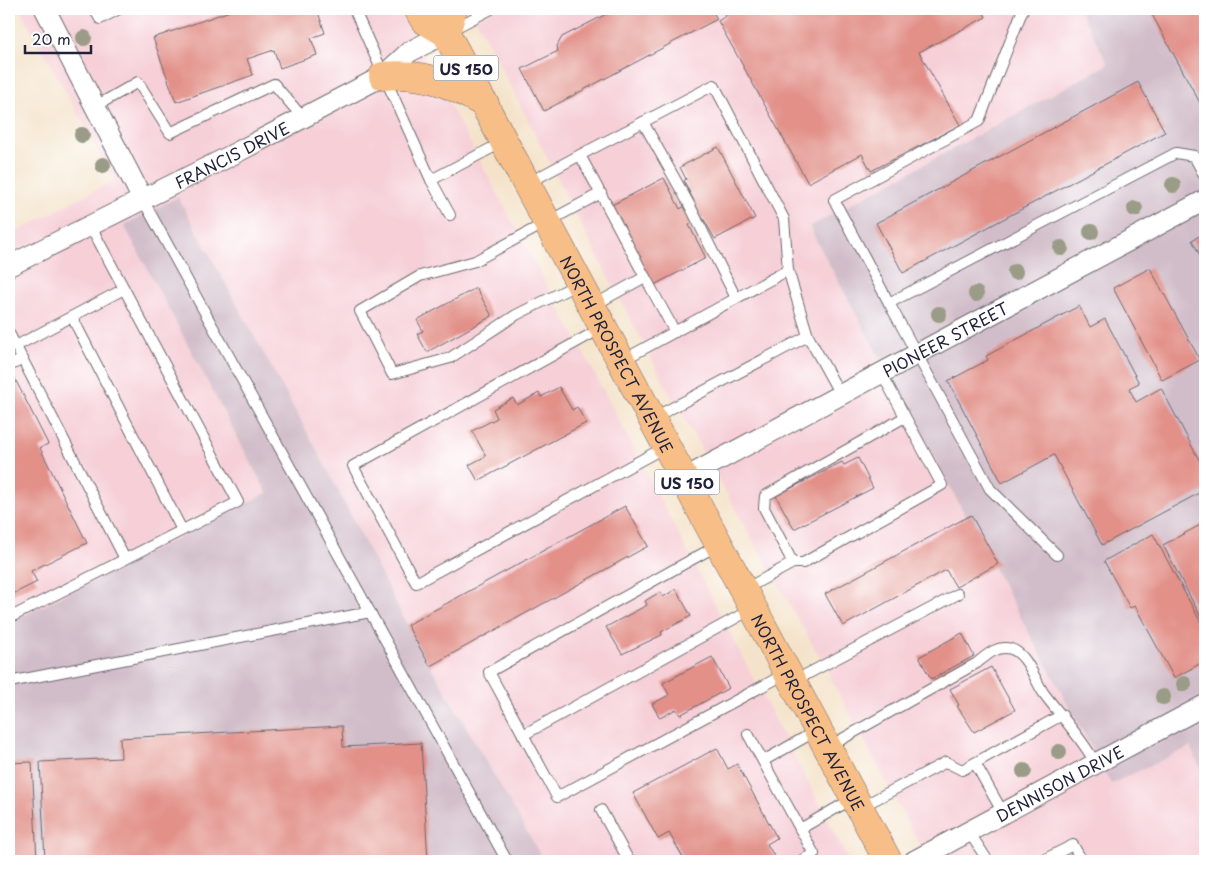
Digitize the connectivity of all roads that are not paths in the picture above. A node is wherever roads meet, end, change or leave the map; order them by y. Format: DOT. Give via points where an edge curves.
graph roads {
  1 [pos="46,9"];
  2 [pos="94,9"];
  3 [pos="119,9"];
  4 [pos="354,9"];
  5 [pos="418,9"];
  6 [pos="492,9"];
  7 [pos="1023,9"];
  8 [pos="450,21"];
  9 [pos="383,76"];
  10 [pos="485,104"];
  11 [pos="96,106"];
  12 [pos="303,118"];
  13 [pos="643,122"];
  14 [pos="505,141"];
  15 [pos="580,155"];
  16 [pos="1205,177"];
  17 [pos="431,180"];
  18 [pos="528,183"];
  19 [pos="601,193"];
  20 [pos="144,200"];
  21 [pos="1205,200"];
  22 [pos="450,215"];
  23 [pos="548,221"];
  24 [pos="90,226"];
  25 [pos="9,266"];
  26 [pos="788,270"];
  27 [pos="645,277"];
  28 [pos="124,289"];
  29 [pos="736,298"];
  30 [pos="889,303"];
  31 [pos="593,305"];
  32 [pos="72,317"];
  33 [pos="675,332"];
  34 [pos="9,333"];
  35 [pos="808,336"];
  36 [pos="16,346"];
  37 [pos="918,354"];
  38 [pos="23,359"];
  39 [pos="622,360"];
  40 [pos="9,366"];
  41 [pos="882,374"];
  42 [pos="841,396"];
  43 [pos="653,418"];
  44 [pos="905,418"];
  45 [pos="668,446"];
  46 [pos="685,478"];
  47 [pos="182,530"];
  48 [pos="720,544"];
  49 [pos="1057,555"];
  50 [pos="125,559"];
  51 [pos="793,563"];
  52 [pos="958,594"];
  53 [pos="749,599"];
  54 [pos="370,612"];
  55 [pos="9,618"];
  56 [pos="790,677"];
  57 [pos="9,682"];
  58 [pos="1205,705"];
  59 [pos="1062,715"];
  60 [pos="748,734"];
  61 [pos="523,735"];
  62 [pos="823,739"];
  63 [pos="763,761"];
  64 [pos="975,763"];
  65 [pos="1096,764"];
  66 [pos="857,803"];
  67 [pos="601,810"];
  68 [pos="1003,813"];
  69 [pos="800,828"];
  70 [pos="969,832"];
  71 [pos="507,861"];
  72 [pos="629,861"];
  73 [pos="800,861"];
  74 [pos="888,861"];
  75 [pos="914,861"];
  76 [pos="988,861"];
  77 [pos="1041,861"];
  78 [pos="1082,861"];
  1 -- 11 [label="street"];
  2 -- 3 [label="lane" via="100,19"];
  4 -- 9 [label="lane"];
  5 -- 8 [label="main road, US 150" via="424,20"];
  6 -- 8 [label="lane"];
  7 -- 30 [label="lane" via="979,122 834,200"];
  8 -- 9 [label="street, FRANCIS DRIVE"];
  8 -- 10 [label="main road, NORTH PROSPECT AVENUE / US 150"];
  9 -- 10 [label="main road" via="420,75 448,83"];
  9 -- 12 [label="street, FRANCIS DRIVE"];
  9 -- 17 [label="lane"];
  10 -- 14 [label="main road, NORTH PROSPECT AVENUE / US 150"];
  11 -- 12 [label="lane" via="138,82 170,133 274,84"];
  11 -- 20 [label="street"];
  12 -- 20 [label="street, FRANCIS DRIVE"];
  13 -- 15 [label="lane"];
  13 -- 26 [label="lane" via="714,85 784,218"];
  13 -- 29 [label="lane"];
  14 -- 17 [label="lane"];
  14 -- 18 [label="main road, NORTH PROSPECT AVENUE / US 150"];
  15 -- 18 [label="lane"];
  15 -- 19 [label="lane"];
  16 -- 30 [label="lane" via="1194,156 1176,153"];
  17 -- 22 [label="lane"];
  18 -- 23 [label="main road, NORTH PROSPECT AVENUE / US 150"];
  19 -- 23 [label="lane"];
  19 -- 27 [label="lane"];
  20 -- 24 [label="street, FRANCIS DRIVE"];
  20 -- 54 [label="lane"];
  21 -- 37 [label="street, PIONEER STREET"];
  23 -- 31 [label="main road, NORTH PROSPECT AVENUE / US 150"];
  23 -- 31 [label="lane" via="475,261 420,276 360,311 392,374 450,358 516,315"];
  24 -- 25 [label="street, FRANCIS DRIVE"];
  24 -- 28 [label="lane"];
  26 -- 29 [label="lane"];
  26 -- 35 [label="lane"];
  27 -- 31 [label="lane"];
  27 -- 33 [label="lane"];
  28 -- 32 [label="lane"];
  28 -- 47 [label="lane" via="238,502"];
  29 -- 33 [label="lane"];
  30 -- 37 [label="lane"];
  31 -- 39 [label="main road, NORTH PROSPECT AVENUE / US 150"];
  31 -- 45 [label="lane" via="353,466 416,583"];
  32 -- 36 [label="lane"];
  32 -- 47 [label="lane"];
  33 -- 39 [label="lane"];
  34 -- 36 [label="lane"];
  35 -- 42 [label="lane"];
  35 -- 43 [label="lane"];
  36 -- 38 [label="lane"];
  37 -- 41 [label="street, PIONEER STREET"];
  37 -- 49 [label="lane" via="990,489"];
  38 -- 40 [label="lane"];
  38 -- 50 [label="lane"];
  39 -- 43 [label="main road, NORTH PROSPECT AVENUE / US 150"];
  41 -- 42 [label="street, PIONEER STREET"];
  41 -- 44 [label="lane"];
  42 -- 46 [label="street, PIONEER STREET"];
  43 -- 45 [label="main road, NORTH PROSPECT AVENUE / US 150"];
  44 -- 51 [label="lane" via="765,496 764,508"];
  44 -- 51 [label="lane" via="942,485 803,563"];
  45 -- 46 [label="main road, NORTH PROSPECT AVENUE / US 150"];
  46 -- 48 [label="main road, NORTH PROSPECT AVENUE / US 150"];
  47 -- 50 [label="lane"];
  48 -- 53 [label="main road, NORTH PROSPECT AVENUE / US 150"];
  48 -- 61 [label="lane" via="489,672"];
  50 -- 55 [label="lane"];
  51 -- 53 [label="lane"];
  52 -- 56 [label="lane"];
  53 -- 56 [label="main road, NORTH PROSPECT AVENUE / US 150"];
  53 -- 61 [label="lane"];
  54 -- 57 [label="lane"];
  54 -- 71 [label="lane"];
  56 -- 61 [label="lane" via="557,797"];
  56 -- 62 [label="main road, NORTH PROSPECT AVENUE / US 150"];
  58 -- 65 [label="street, DENNISON DRIVE"];
  59 -- 62 [label="lane" via="1044,694 1024,659 1013,650 1002,648"];
  59 -- 64 [label="lane"];
  59 -- 65 [label="lane" via="1082,738"];
  60 -- 63 [label="lane"];
  62 -- 63 [label="lane"];
  62 -- 66 [label="main road, NORTH PROSPECT AVENUE / US 150"];
  63 -- 69 [label="lane"];
  64 -- 66 [label="lane" via="962,770 946,762"];
  64 -- 68 [label="lane"];
  65 -- 68 [label="street, DENNISON DRIVE"];
  66 -- 69 [label="lane"];
  66 -- 74 [label="main road, NORTH PROSPECT AVENUE / US 150"];
  67 -- 72 [label="lane"];
  68 -- 70 [label="street, DENNISON DRIVE"];
  69 -- 73 [label="lane" via="814,854"];
  70 -- 75 [label="street, DENNISON DRIVE"];
  70 -- 76 [label="lane"];
  77 -- 78 [label="lane" via="1073,845"];
}
